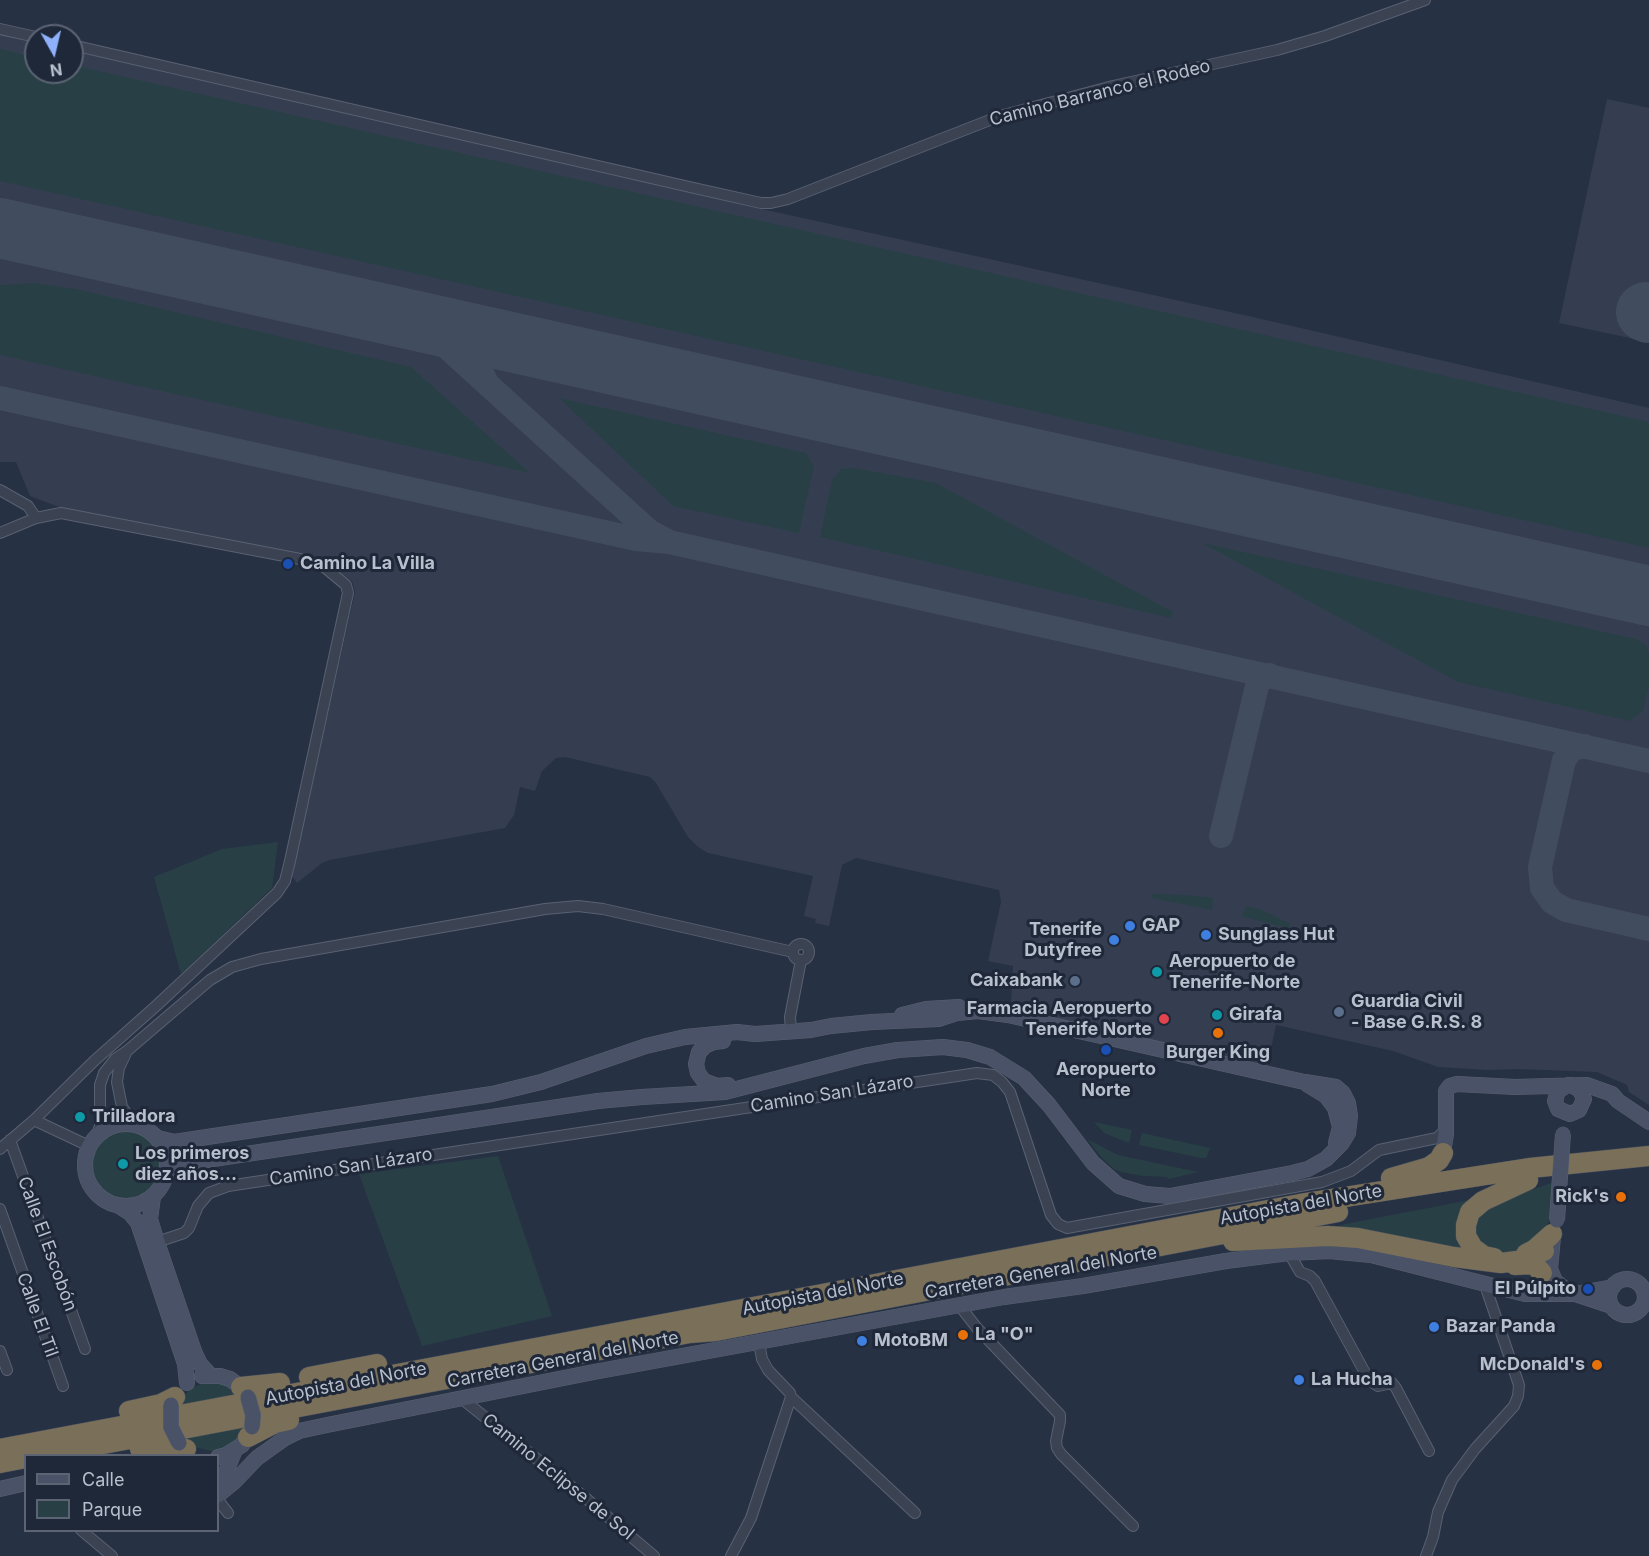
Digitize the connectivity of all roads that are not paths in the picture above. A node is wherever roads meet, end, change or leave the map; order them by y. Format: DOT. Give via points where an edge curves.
graph roads {
  1 [pos="1425,0"];
  2 [pos="0,29"];
  3 [pos="24,34"];
  4 [pos="84,48"];
  5 [pos="0,490"];
  6 [pos="36,518"];
  7 [pos="0,533"];
  8 [pos="1013,1017"];
  9 [pos="872,1022"];
  10 [pos="791,1031"];
  11 [pos="755,1034"];
  12 [pos="127,1051"];
  13 [pos="1569,1085"];
  14 [pos="746,1086"];
  15 [pos="1618,1101"];
  16 [pos="1584,1103"];
  17 [pos="1566,1113"];
  18 [pos="34,1120"];
  19 [pos="1649,1122"];
  20 [pos="134,1124"];
  21 [pos="1446,1130"];
  22 [pos="158,1138"];
  23 [pos="10,1140"];
  24 [pos="93,1141"];
  25 [pos="1422,1142"];
  26 [pos="0,1149"];
  27 [pos="1443,1153"];
  28 [pos="1649,1156"];
  29 [pos="1649,1167"];
  30 [pos="167,1172"];
  31 [pos="1528,1180"];
  32 [pos="153,1197"];
  33 [pos="1300,1204"];
  34 [pos="119,1206"];
  35 [pos="0,1209"];
  36 [pos="1552,1235"];
  37 [pos="158,1242"];
  38 [pos="1179,1243"];
  39 [pos="1288,1253"];
  40 [pos="1454,1257"];
  41 [pos="1542,1273"];
  42 [pos="1649,1273"];
  43 [pos="1634,1280"];
  44 [pos="1485,1285"];
  45 [pos="1613,1287"];
  46 [pos="1502,1290"];
  47 [pos="1647,1290"];
  48 [pos="1525,1294"];
  49 [pos="1575,1294"];
  50 [pos="1550,1296"];
  51 [pos="959,1305"];
  52 [pos="1611,1306"];
  53 [pos="1494,1309"];
  54 [pos="646,1327"];
  55 [pos="716,1330"];
  56 [pos="759,1343"];
  57 [pos="85,1349"];
  58 [pos="0,1351"];
  59 [pos="7,1370"];
  60 [pos="210,1375"];
  61 [pos="63,1386"];
  62 [pos="245,1392"];
  63 [pos="178,1395"];
  64 [pos="791,1397"];
  65 [pos="462,1398"];
  66 [pos="0,1435"];
  67 [pos="245,1438"];
  68 [pos="0,1449"];
  69 [pos="190,1451"];
  70 [pos="1429,1451"];
  71 [pos="45,1454"];
  72 [pos="111,1454"];
  73 [pos="219,1456"];
  74 [pos="24,1458"];
  75 [pos="0,1463"];
  76 [pos="24,1470"];
  77 [pos="0,1475"];
  78 [pos="24,1484"];
  79 [pos="0,1489"];
  80 [pos="219,1491"];
  81 [pos="219,1492"];
  82 [pos="219,1501"];
  83 [pos="228,1513"];
  84 [pos="915,1513"];
  85 [pos="1133,1526"];
  86 [pos="83,1532"];
  87 [pos="112,1556"];
  88 [pos="654,1556"];
  89 [pos="731,1556"];
  90 [pos="1426,1556"];
  1 -- 4 [label="street, Camino Barranco el Rodeo" via="1277,50 1000,116 780,201 761,203"];
  2 -- 3 [label="street"];
  5 -- 6 [label="street" via="28,506"];
  6 -- 7 [label="street"];
  6 -- 18 [label="street" via="62,513 300,559 323,566 346,585 348,593 285,881 216,952"];
  8 -- 9 [label="main road" via="978,1011 939,1019"];
  8 -- 9 [label="main road" via="979,1006 926,1009"];
  8 -- 14 [label="main road" via="1303,1081 1326,1096 1337,1114 1339,1134 1329,1156 1308,1169 1196,1192 1155,1196 1119,1186 1093,1163 1024,1078 990,1057 956,1048 930,1047 889,1052"];
  9 -- 10 [label="main road"];
  10 -- 11 [label="main road"];
  10 -- 12 [label="street" via="797,956 578,906 261,958 210,980"];
  11 -- 14 [label="main road" via="709,1044 696,1060 698,1073 708,1083"];
  11 -- 22 [label="main road" via="737,1032 654,1044 492,1094 174,1142"];
  12 -- 20 [label="street" via="117,1082 122,1107"];
  12 -- 24 [label="street" via="104,1073 100,1085 100,1126"];
  13 -- 15 [label="main road" via="1594,1086"];
  13 -- 16 [label="main road" via="1578,1088"];
  13 -- 17 [label="main road" via="1560,1088 1555,1098 1558,1109"];
  13 -- 21 [label="main road" via="1450,1086 1446,1095"];
  14 -- 30 [label="main road" via="714,1094 598,1101 180,1164"];
  15 -- 16 [label="main road" via="1605,1098"];
  15 -- 19 [label="main road"];
  16 -- 17 [label="main road" via="1576,1112"];
  17 -- 36 [label="main road, bridge"];
  18 -- 23 [label="street"];
  18 -- 24 [label="street"];
  20 -- 22 [label="main road"];
  20 -- 24 [label="main road" via="114,1126"];
  21 -- 25 [label="street, Camino San Lázaro" via="1437,1138"];
  21 -- 27 [label="main road"];
  22 -- 30 [label="main road" via="166,1154"];
  23 -- 26 [label="street"];
  23 -- 57 [label="street, Calle El Escobón"];
  24 -- 34 [label="main road" via="85,1156 92,1188"];
  25 -- 27 [label="street" via="1435,1145"];
  25 -- 37 [label="street, Camino San Lázaro" via="1379,1150 1351,1170 1322,1182 1067,1227 1051,1215 1010,1092 993,1075 977,1073 228,1186 209,1193 184,1233"];
  27 -- 33 [label="highway" via="1439,1160 1422,1169"];
  28 -- 33 [label="highway, Autopista del Norte" via="1530,1168"];
  29 -- 31 [label="highway, Autopista del Norte"];
  30 -- 32 [label="main road"];
  31 -- 36 [label="highway" via="1483,1200 1470,1212 1466,1236 1484,1256 1497,1258 1527,1254"];
  31 -- 38 [label="highway, Autopista del Norte" via="1454,1190"];
  32 -- 34 [label="main road" via="137,1205"];
  32 -- 37 [label="main road" via="150,1219"];
  33 -- 54 [label="highway, Autopista del Norte"];
  34 -- 63 [label="main road" via="138,1223 185,1364"];
  35 -- 61 [label="street, Calle El Til"];
  36 -- 40 [label="highway" via="1524,1260 1501,1263"];
  36 -- 41 [label="main road"];
  36 -- 49 [label="main road" via="1550,1269 1554,1281"];
  37 -- 60 [label="main road" via="194,1351"];
  38 -- 40 [label="highway" via="1328,1236 1359,1238"];
  38 -- 55 [label="highway, Autopista del Norte"];
  39 -- 44 [label="main road, Carretera General del Norte" via="1371,1255"];
  39 -- 51 [label="main road, Carretera General del Norte"];
  39 -- 70 [label="street" via="1299,1272 1315,1281 1369,1380 1378,1386 1392,1383 1396,1388"];
  40 -- 41 [label="highway" via="1486,1266 1534,1264"];
  41 -- 48 [label="main road" via="1538,1283"];
  41 -- 50 [label="main road"];
  42 -- 43 [label="main road"];
  43 -- 45 [label="main road" via="1621,1280"];
  43 -- 47 [label="main road"];
  44 -- 46 [label="main road, Carretera General del Norte"];
  44 -- 53 [label="street"];
  45 -- 49 [label="main road, Carretera General del Norte"];
  45 -- 52 [label="main road" via="1609,1296"];
  46 -- 48 [label="main road, Carretera General del Norte"];
  46 -- 53 [label="street"];
  47 -- 52 [label="main road" via="1644,1305 1636,1313 1620,1314"];
  48 -- 50 [label="main road, Carretera General del Norte"];
  49 -- 50 [label="main road, Carretera General del Norte"];
  49 -- 52 [label="main road, Carretera General del Norte"];
  51 -- 56 [label="main road, Carretera General del Norte"];
  51 -- 85 [label="street" via="1060,1415 1056,1441 1060,1455"];
  53 -- 90 [label="street" via="1519,1385 1518,1396 1514,1406 1452,1480"];
  54 -- 62 [label="highway" via="614,1323"];
  54 -- 68 [label="highway, Autopista del Norte"];
  55 -- 67 [label="highway" via="691,1340 589,1362 275,1423"];
  55 -- 71 [label="highway, Autopista del Norte"];
  56 -- 64 [label="street" via="768,1371"];
  56 -- 65 [label="main road, Carretera General del Norte"];
  58 -- 59 [label="street"];
  60 -- 62 [label="main road" via="230,1379"];
  60 -- 63 [label="main road" via="197,1377"];
  62 -- 67 [label="main road, bridge" via="253,1415"];
  63 -- 66 [label="highway" via="151,1407"];
  63 -- 69 [label="main road, bridge" via="171,1427"];
  64 -- 84 [label="street"];
  64 -- 89 [label="street" via="751,1518"];
  65 -- 81 [label="main road, Carretera General del Norte" via="299,1431 268,1449"];
  65 -- 88 [label="street, Camino Eclipse de Sol"];
  67 -- 73 [label="main road"];
  67 -- 80 [label="main road"];
  69 -- 72 [label="highway" via="158,1446"];
  74 -- 75 [label="highway"];
  76 -- 77 [label="highway"];
  78 -- 79 [label="main road"];
  82 -- 83 [label="street"];
  86 -- 87 [label="street"];
}
